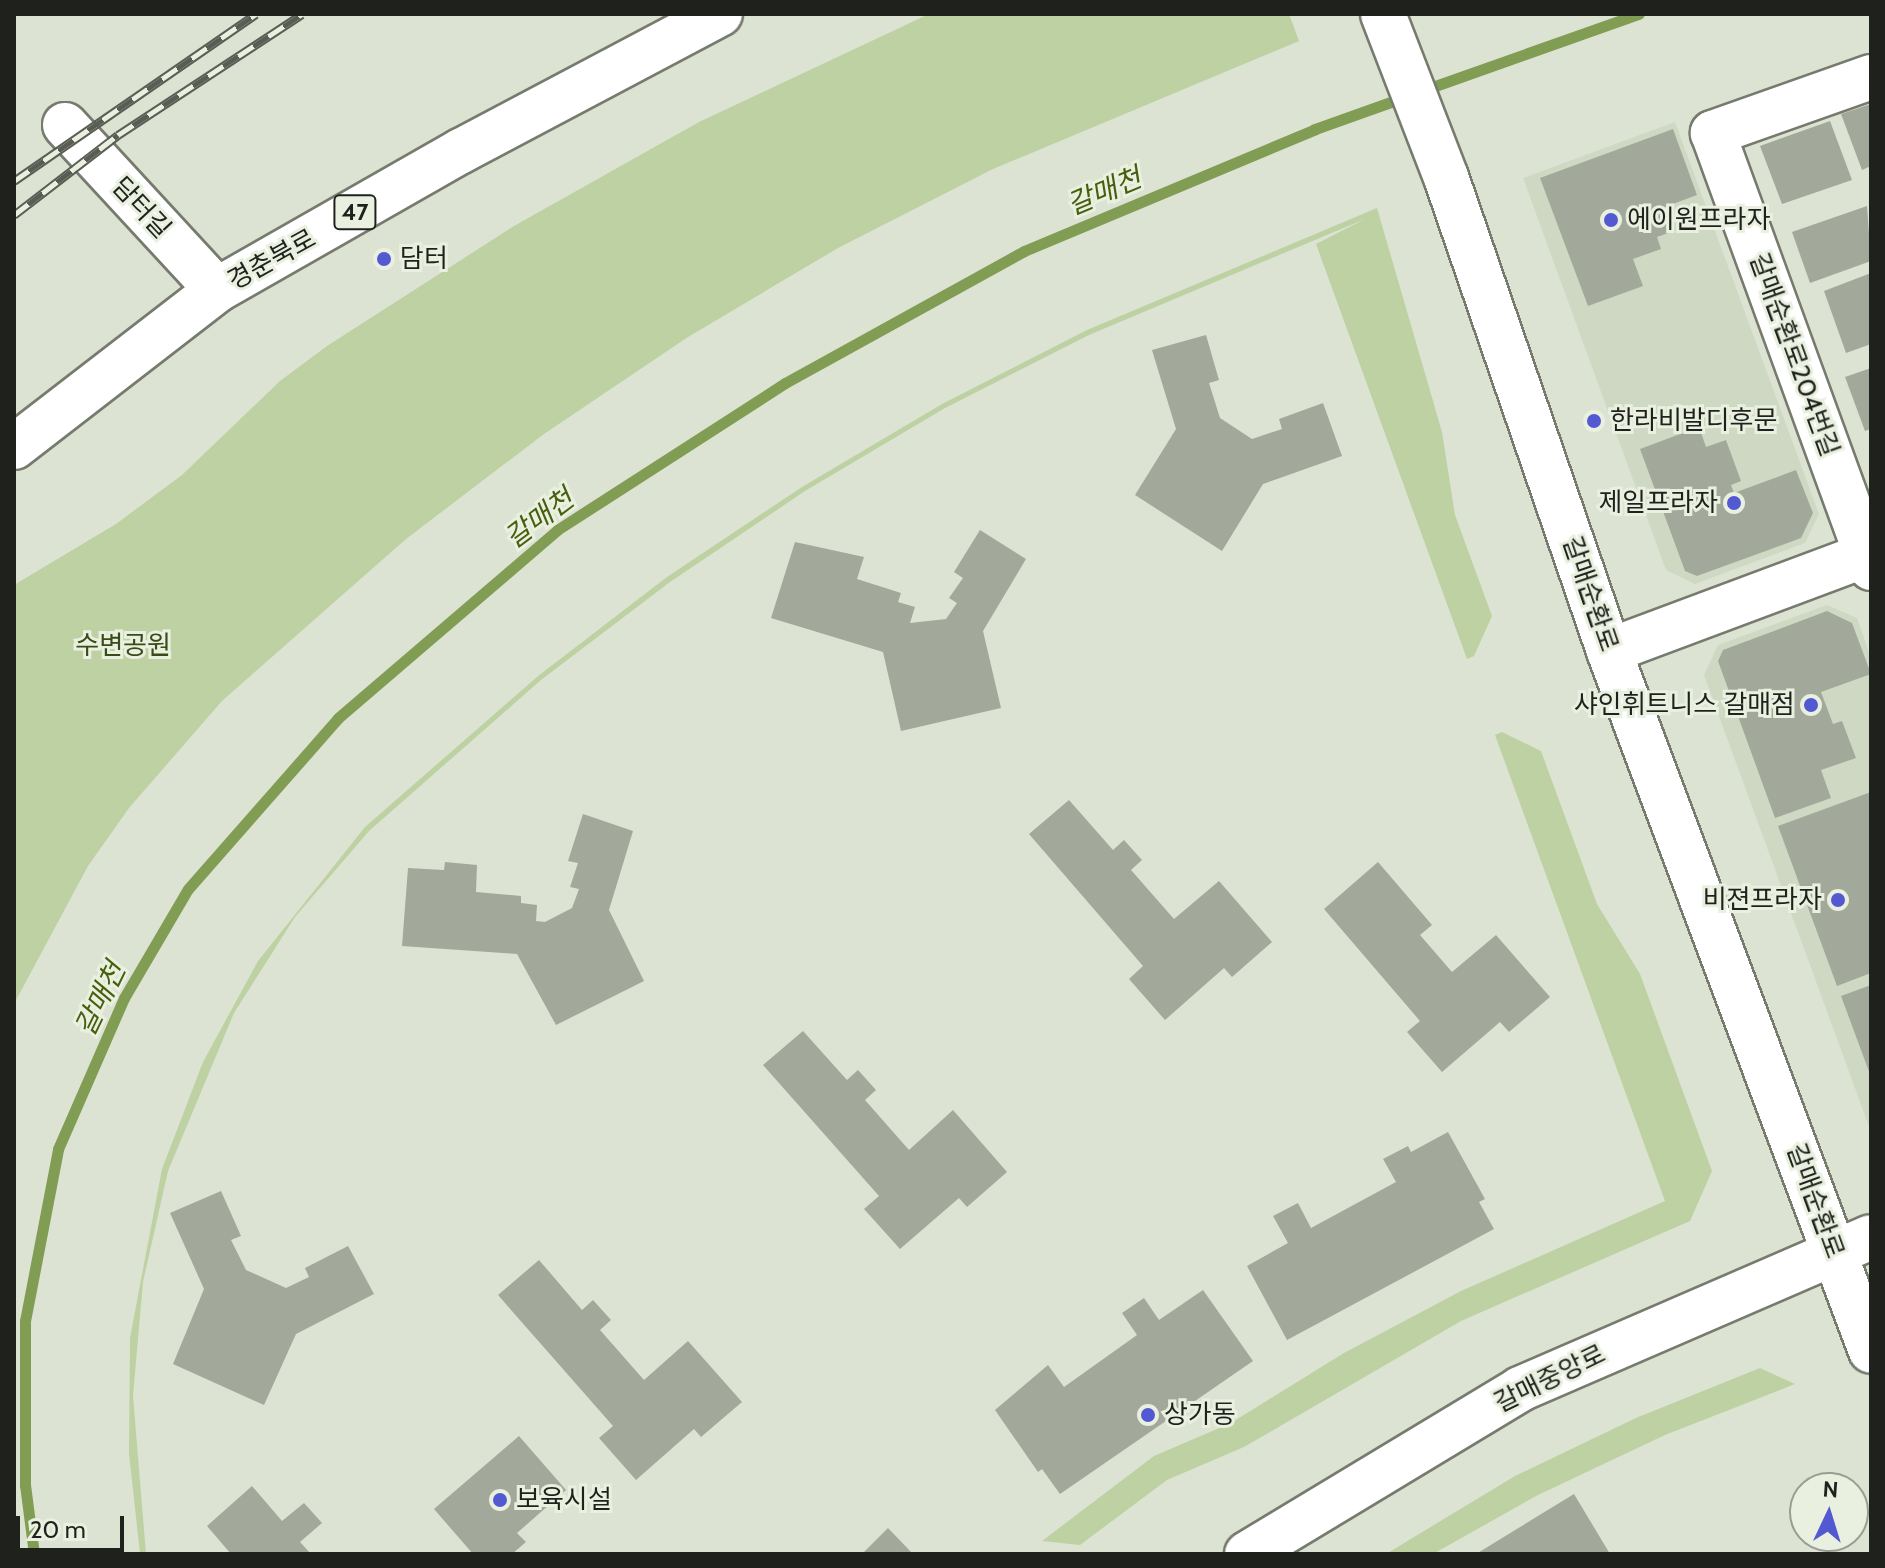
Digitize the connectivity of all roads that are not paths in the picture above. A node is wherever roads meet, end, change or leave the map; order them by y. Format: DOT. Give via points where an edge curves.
graph roads {
  1 [pos="720,14"];
  2 [pos="1386,22"];
  3 [pos="1871,77"];
  4 [pos="65,125"];
  5 [pos="217,290"];
  6 [pos="14,447"];
  7 [pos="1869,559"];
  8 [pos="1609,651"];
  9 [pos="1852,1244"];
  10 [pos="1871,1351"];
  11 [pos="1247,1554"];
  1 -- 5 [label="street, 경춘북로 / 47"];
  2 -- 8 [label="street, 갈매순환로" via="1446,177"];
  3 -- 7 [label="street, 갈매순환로204번길" via="1713,133"];
  4 -- 5 [label="street, 담터길"];
  5 -- 6 [label="street, 경춘북로 / 47"];
  7 -- 8 [label="street, 갈매순환로204번길"];
  8 -- 9 [label="street, 갈매순환로"];
  9 -- 10 [label="street, 갈매순환로"];
  9 -- 11 [label="street, 갈매중앙로" via="1520,1389"];
}
